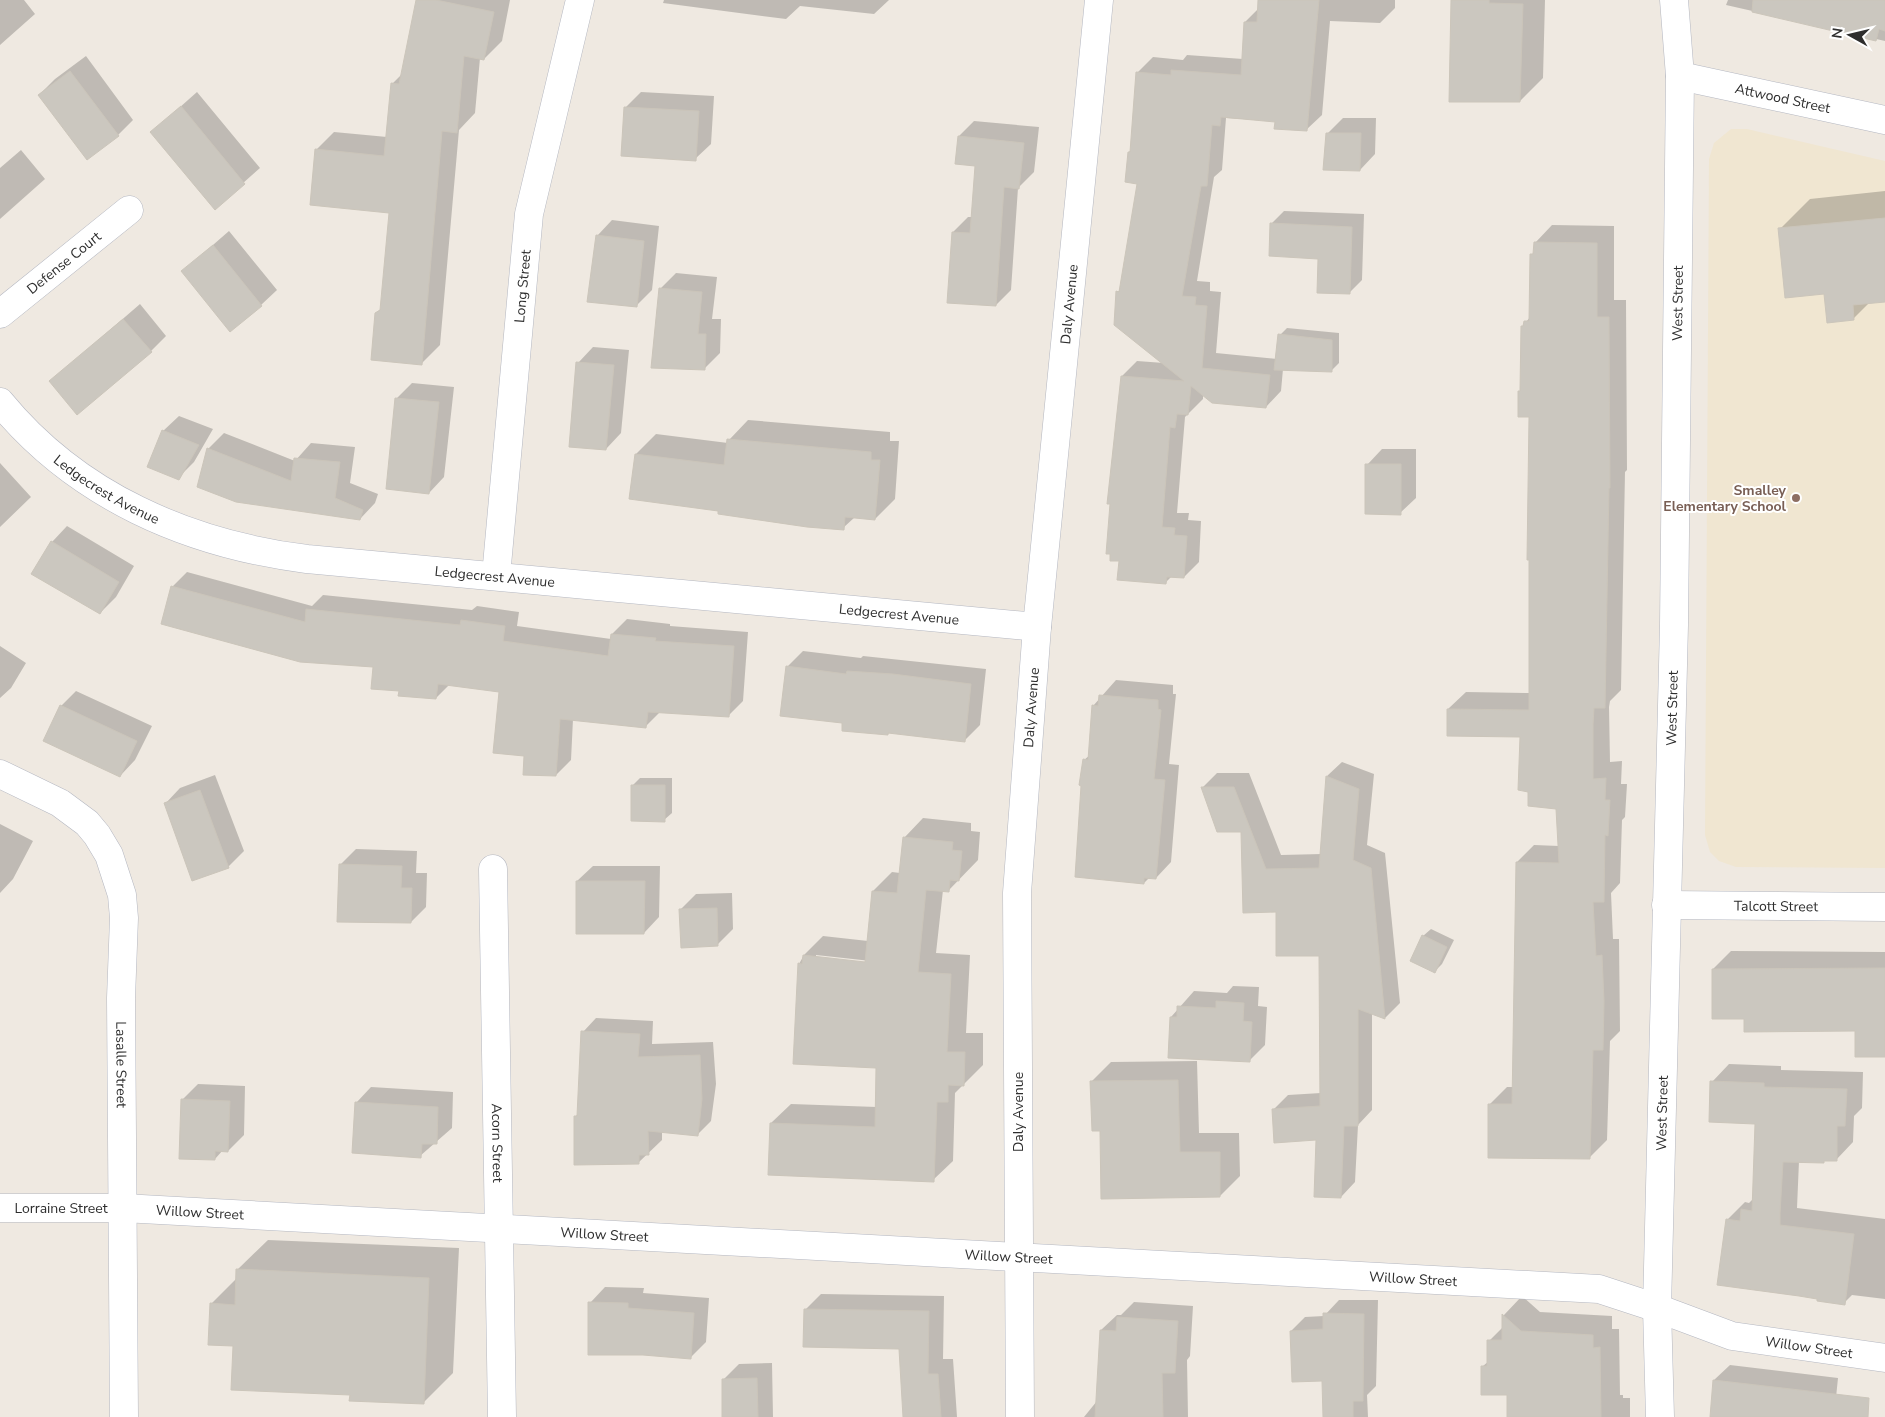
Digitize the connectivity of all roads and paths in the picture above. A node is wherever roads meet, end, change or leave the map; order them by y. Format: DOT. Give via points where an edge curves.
graph roads {
  1 [pos="580,0"];
  2 [pos="1099,0"];
  3 [pos="1674,0"];
  4 [pos="1680,76"];
  5 [pos="1885,120"];
  6 [pos="129,210"];
  7 [pos="0,314"];
  8 [pos="0,402"];
  9 [pos="496,576"];
  10 [pos="1037,627"];
  11 [pos="0,774"];
  12 [pos="493,869"];
  13 [pos="1666,905"];
  14 [pos="1885,907"];
  15 [pos="0,1208"];
  16 [pos="123,1208"];
  17 [pos="499,1229"];
  18 [pos="1018,1256"];
  19 [pos="1656,1308"];
  20 [pos="1885,1358"];
  21 [pos="124,1417"];
  22 [pos="502,1417"];
  23 [pos="1020,1417"];
  24 [pos="1660,1417"];
  1 -- 9 [label="street, Long Street" via="529,214"];
  2 -- 10 [label="street, Daly Avenue"];
  3 -- 4 [label="street, West Street"];
  4 -- 5 [label="street, Attwood Street"];
  4 -- 13 [label="street, West Street" via="1674,625"];
  6 -- 7 [label="street, Defense Court"];
  8 -- 9 [label="street, Ledgecrest Avenue" via="33,439 92,486 137,511 191,534 284,556"];
  9 -- 10 [label="street, Ledgecrest Avenue"];
  10 -- 18 [label="street, Daly Avenue" via="1017,893"];
  11 -- 16 [label="street, Lasalle Street" via="60,804 87,823 101,841 118,878 124,918 121,998"];
  12 -- 17 [label="street, Acorn Street"];
  13 -- 14 [label="street, Talcott Street"];
  13 -- 19 [label="street, West Street"];
  15 -- 16 [label="street, Lorraine Street"];
  16 -- 17 [label="street, Willow Street"];
  16 -- 21 [label="street, Lasalle Street"];
  17 -- 18 [label="street, Willow Street"];
  17 -- 22 [label="street, Acorn Street"];
  18 -- 19 [label="street, Willow Street" via="1599,1289"];
  18 -- 23 [label="street, Daly Avenue"];
  19 -- 20 [label="street, Willow Street" via="1732,1336"];
  19 -- 24 [label="street, West Street"];
}
